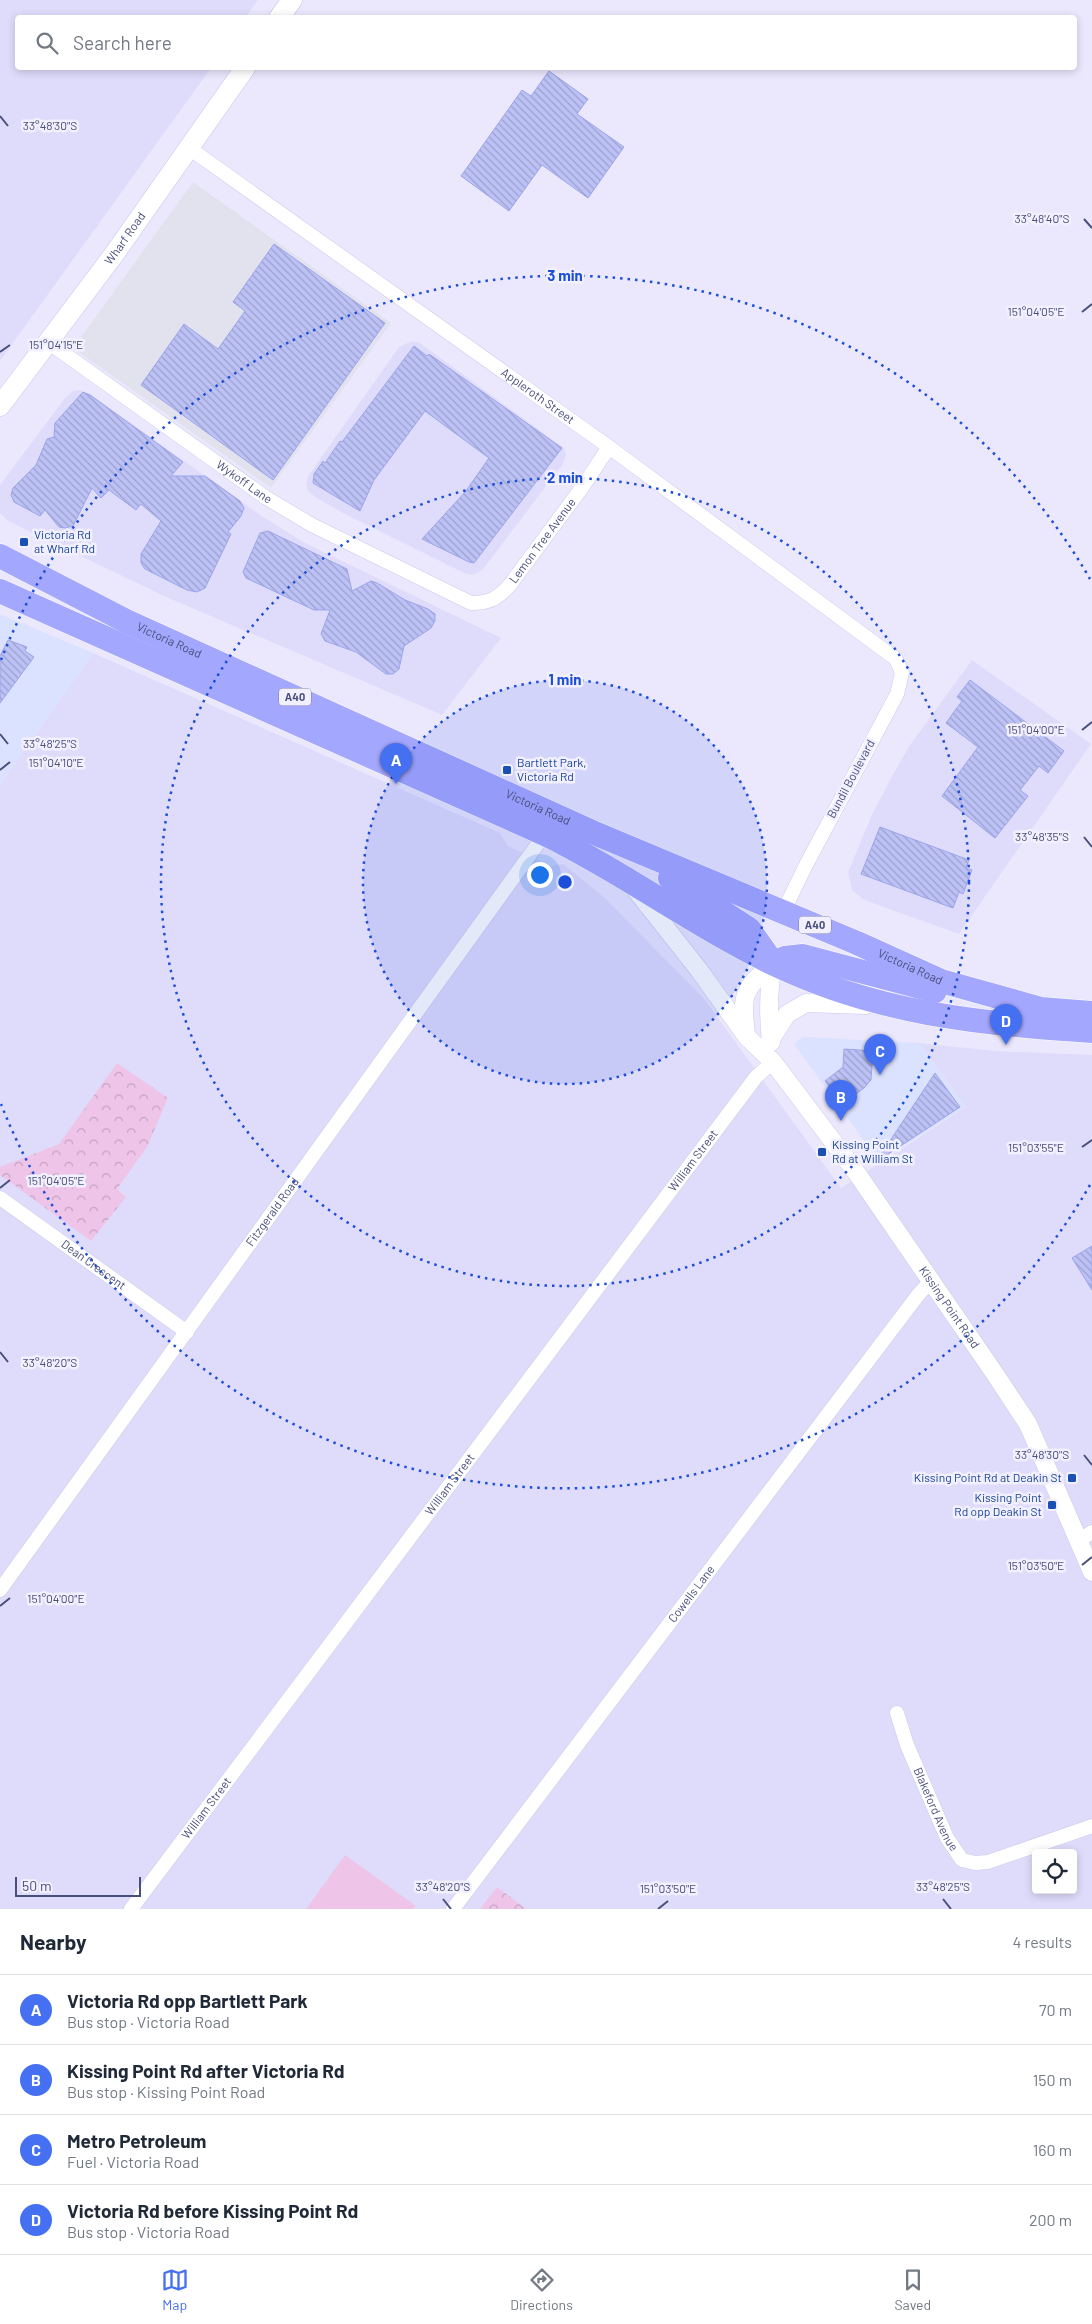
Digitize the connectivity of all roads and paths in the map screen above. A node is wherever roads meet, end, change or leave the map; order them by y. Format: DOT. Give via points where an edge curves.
graph roads {
  1 [pos="292,0"];
  2 [pos="281,15"];
  3 [pos="243,70"];
  4 [pos="189,148"];
  5 [pos="48,342"];
  6 [pos="0,406"];
  7 [pos="609,447"];
  8 [pos="0,556"];
  9 [pos="0,591"];
  10 [pos="456,596"];
  11 [pos="882,650"];
  12 [pos="592,832"];
  13 [pos="546,834"];
  14 [pos="626,878"];
  15 [pos="783,912"];
  16 [pos="772,963"];
  17 [pos="889,1006"];
  18 [pos="1041,1009"];
  19 [pos="1092,1013"];
  20 [pos="1092,1031"];
  21 [pos="747,1037"];
  22 [pos="770,1038"];
  23 [pos="773,1062"];
  24 [pos="0,1198"];
  25 [pos="931,1281"];
  26 [pos="187,1332"];
  27 [pos="1085,1536"];
  28 [pos="1092,1572"];
  29 [pos="0,1590"];
  30 [pos="897,1713"];
  31 [pos="1092,1826"];
  32 [pos="131,1909"];
  33 [pos="453,1909"];
  1 -- 2 [label="main road"];
  3 -- 4 [label="main road, Wharf Road"];
  4 -- 5 [label="main road, Wharf Road"];
  4 -- 7 [label="street, Appleroth Street"];
  5 -- 6 [label="main road, Wharf Road"];
  5 -- 10 [label="street, Wykoff Lane" via="265,497 312,525"];
  7 -- 10 [label="street, Lemon Tree Avenue" via="499,596 486,603"];
  7 -- 11 [label="street, Appleroth Street"];
  8 -- 12 [label="highway, Victoria Road / A40" via="126,621"];
  9 -- 13 [label="highway, Victoria Road / A40"];
  11 -- 15 [label="street, Bundil Boulevard" via="896,659 902,682"];
  12 -- 15 [label="highway, Victoria Road / A40"];
  12 -- 16 [label="highway" via="699,895 749,929"];
  13 -- 14 [label="highway, Victoria Road / A40"];
  13 -- 26 [label="street, Fitzgerald Road"];
  14 -- 16 [label="highway, Victoria Road / A40"];
  14 -- 21 [label="street, Kissing Point Road"];
  15 -- 18 [label="highway, Victoria Road / A40" via="941,982"];
  16 -- 17 [label="highway, Victoria Road / A40"];
  16 -- 18 [label="highway" via="803,956 979,1002"];
  16 -- 21 [label="street" via="749,984 746,991 743,1009"];
  16 -- 22 [label="street" via="768,1006"];
  17 -- 20 [label="highway, Victoria Road / A40" via="980,1022"];
  17 -- 22 [label="street" via="806,1004 788,1014"];
  18 -- 19 [label="highway, Victoria Road / A40"];
  21 -- 23 [label="street, Kissing Point Road"];
  22 -- 23 [label="street"];
  23 -- 25 [label="street, Kissing Point Road"];
  23 -- 32 [label="street, William Street" via="750,1085"];
  24 -- 26 [label="street, Dean Crescent"];
  25 -- 27 [label="street, Kissing Point Road" via="1028,1424"];
  25 -- 33 [label="street, Cowells Lane"];
  26 -- 29 [label="street, Fitzgerald Road"];
  27 -- 28 [label="street, Kissing Point Road"];
  30 -- 31 [label="street, Blakeford Avenue" via="907,1745 947,1838 962,1860 988,1862"];
}
